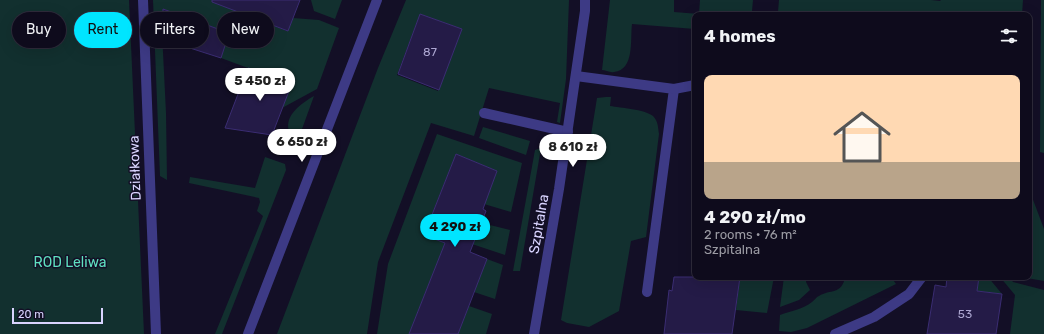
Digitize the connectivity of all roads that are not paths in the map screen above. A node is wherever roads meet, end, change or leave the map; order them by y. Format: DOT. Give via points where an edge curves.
graph roads {
  1 [pos="143,0"];
  2 [pos="378,0"];
  3 [pos="585,0"];
  4 [pos="576,76"];
  5 [pos="692,86"];
  6 [pos="674,89"];
  7 [pos="484,114"];
  8 [pos="568,132"];
  9 [pos="920,280"];
  10 [pos="647,292"];
  11 [pos="156,334"];
  12 [pos="248,334"];
  13 [pos="534,334"];
  14 [pos="835,334"];
  1 -- 11 [label="street, Działkowa"];
  2 -- 12 [label="street"];
  3 -- 4 [label="street, Szpitalna"];
  4 -- 6 [label="street"];
  4 -- 8 [label="street, Szpitalna"];
  5 -- 6 [label="street"];
  6 -- 10 [label="street"];
  7 -- 8 [label="street"];
  8 -- 13 [label="street, Szpitalna"];
  9 -- 14 [label="street" via="910,294 874,317"];
}
